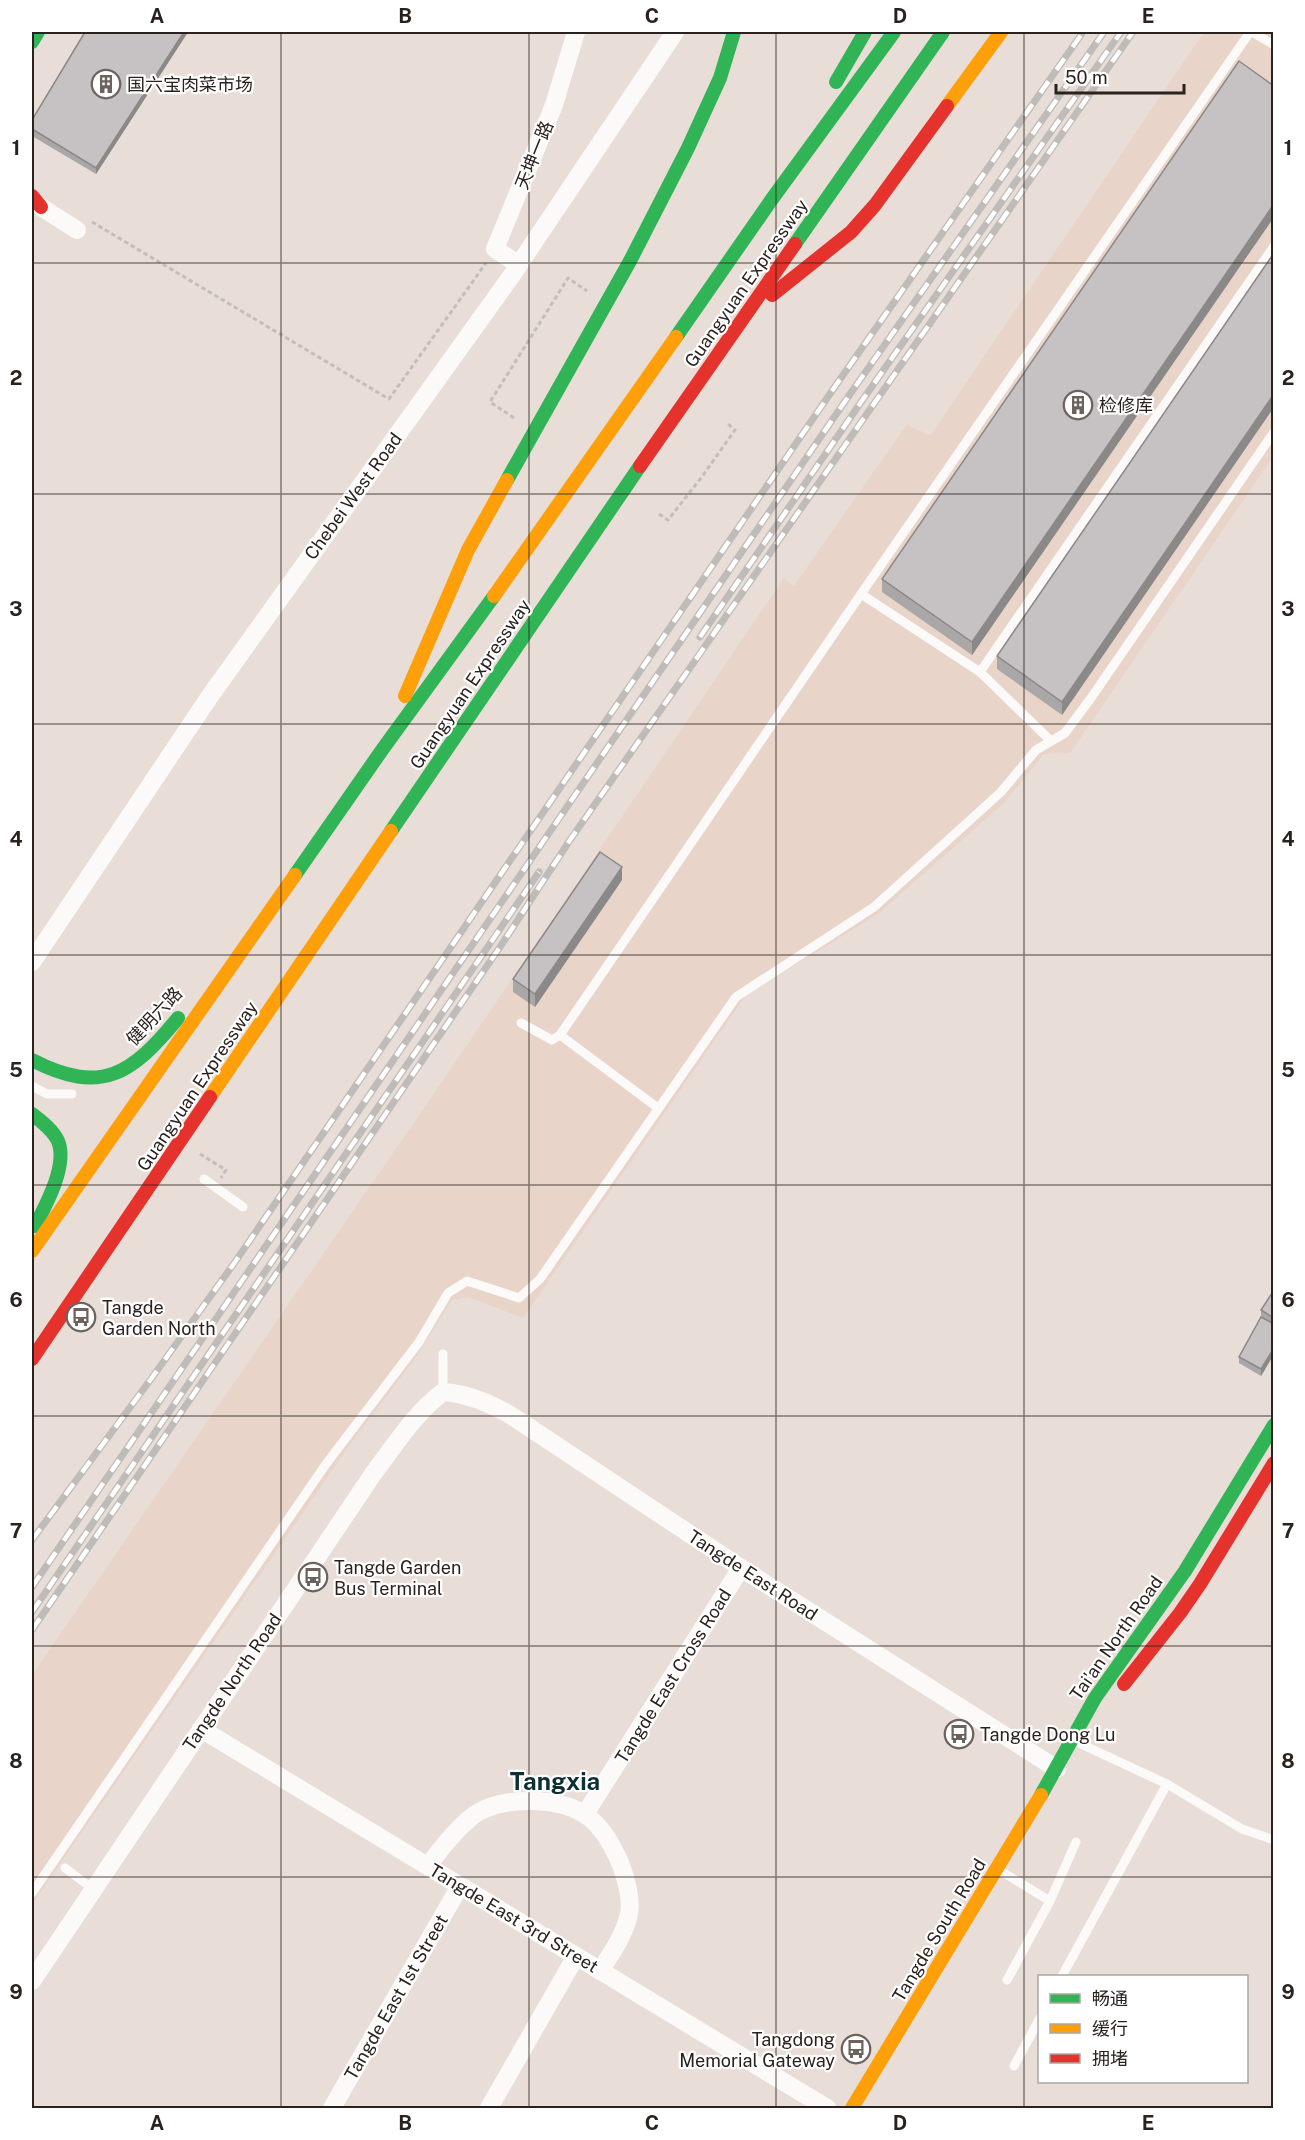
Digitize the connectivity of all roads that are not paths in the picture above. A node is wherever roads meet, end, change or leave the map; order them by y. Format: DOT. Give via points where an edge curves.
graph roads {
  1 [pos="38,32"];
  2 [pos="576,32"];
  3 [pos="675,32"];
  4 [pos="734,32"];
  5 [pos="865,32"];
  6 [pos="894,32"];
  7 [pos="943,32"];
  8 [pos="1001,32"];
  9 [pos="1251,32"];
  10 [pos="32,42"];
  11 [pos="1274,45"];
  12 [pos="831,91"];
  13 [pos="820,110"];
  14 [pos="772,199"];
  15 [pos="34,203"];
  16 [pos="77,230"];
  17 [pos="827,233"];
  18 [pos="1274,246"];
  19 [pos="519,265"];
  20 [pos="745,316"];
  21 [pos="1274,432"];
  22 [pos="861,594"];
  23 [pos="980,672"];
  24 [pos="1051,741"];
  25 [pos="382,750"];
  26 [pos="250,940"];
  27 [pos="32,962"];
  28 [pos="521,1023"];
  29 [pos="560,1035"];
  30 [pos="32,1060"];
  31 [pos="32,1086"];
  32 [pos="72,1094"];
  33 [pos="658,1108"];
  34 [pos="32,1114"];
  35 [pos="204,1179"];
  36 [pos="243,1207"];
  37 [pos="32,1234"];
  38 [pos="32,1251"];
  39 [pos="443,1354"];
  40 [pos="32,1359"];
  41 [pos="443,1392"];
  42 [pos="1274,1425"];
  43 [pos="1274,1463"];
  44 [pos="741,1568"];
  45 [pos="1118,1692"];
  46 [pos="1099,1718"];
  47 [pos="201,1729"];
  48 [pos="1081,1744"];
  49 [pos="1057,1769"];
  50 [pos="1167,1784"];
  51 [pos="585,1814"];
  52 [pos="1274,1840"];
  53 [pos="1076,1842"];
  54 [pos="428,1866"];
  55 [pos="65,1868"];
  56 [pos="997,1869"];
  57 [pos="460,1886"];
  58 [pos="93,1888"];
  59 [pos="32,1893"];
  60 [pos="1050,1901"];
  61 [pos="576,1956"];
  62 [pos="600,1971"];
  63 [pos="1063,1975"];
  64 [pos="1007,1980"];
  65 [pos="32,1981"];
  66 [pos="1038,2022"];
  67 [pos="1014,2066"];
  68 [pos="332,2109"];
  69 [pos="489,2109"];
  70 [pos="827,2109"];
  71 [pos="852,2109"];
  1 -- 10 [label="main road"];
  2 -- 19 [label="street, 天坤一路" via="555,105 495,249"];
  3 -- 19 [label="street, Chebei West Road"];
  4 -- 25 [label="main road" via="705,114 661,202 468,549"];
  5 -- 12 [label="main road"];
  6 -- 14 [label="main road, Guangyuan Expressway"];
  7 -- 20 [label="main road, Guangyuan Expressway"];
  8 -- 20 [label="main road" via="875,205 850,232"];
  9 -- 11 [label="lane"];
  9 -- 22 [label="lane"];
  13 -- 14 [label="main road"];
  14 -- 25 [label="main road, Guangyuan Expressway" via="534,541"];
  15 -- 16 [label="street"];
  17 -- 20 [label="main road"];
  18 -- 23 [label="lane"];
  19 -- 27 [label="street, Chebei West Road" via="210,696"];
  20 -- 40 [label="main road, Guangyuan Expressway" via="593,533"];
  21 -- 24 [label="lane" via="1091,698 1065,733"];
  22 -- 23 [label="lane"];
  22 -- 29 [label="lane"];
  23 -- 24 [label="lane"];
  24 -- 33 [label="lane" via="1036,750 1000,792 874,907 736,997"];
  25 -- 26 [label="main road, Guangyuan Expressway"];
  26 -- 30 [label="main road, 健明六路" via="158,1043 123,1071 97,1077 72,1076"];
  26 -- 38 [label="main road, Guangyuan Expressway"];
  28 -- 29 [label="lane" via="552,1040"];
  29 -- 33 [label="lane"];
  31 -- 32 [label="lane" via="47,1094"];
  33 -- 59 [label="lane" via="540,1279 519,1298 467,1281 448,1293 419,1342 326,1464"];
  34 -- 37 [label="main road" via="46,1125 60,1152 51,1196"];
  35 -- 36 [label="lane"];
  39 -- 41 [label="lane"];
  41 -- 44 [label="street, Tangde East Road" via="484,1401 512,1416"];
  41 -- 47 [label="street, Tangde North Road" via="422,1410 394,1446"];
  42 -- 49 [label="main road, Tai'an North Road" via="1185,1571 1095,1698"];
  43 -- 45 [label="main road, Tai'an North Road" via="1200,1584"];
  44 -- 49 [label="street, Tangde East Road"];
  44 -- 51 [label="street, Tangde East Cross Road"];
  46 -- 48 [label="main road, Tai'an North Road"];
  47 -- 54 [label="street, Tangde East 3rd Street"];
  47 -- 58 [label="street, Tangde North Road"];
  48 -- 49 [label="main road, Tai'an North Road"];
  48 -- 50 [label="lane"];
  49 -- 56 [label="main road, Tangde South Road"];
  50 -- 52 [label="lane" via="1242,1829"];
  50 -- 63 [label="lane"];
  51 -- 54 [label="street" via="558,1803 511,1801 476,1814 444,1844"];
  51 -- 62 [label="street" via="612,1842 628,1883 629,1917"];
  53 -- 60 [label="lane"];
  54 -- 57 [label="street, Tangde East 3rd Street"];
  55 -- 58 [label="lane"];
  56 -- 60 [label="lane"];
  56 -- 71 [label="main road, Tangde South Road"];
  57 -- 61 [label="street, Tangde East 3rd Street"];
  57 -- 68 [label="street, Tangde East 1st Street"];
  58 -- 65 [label="street, Tangde North Road"];
  60 -- 64 [label="lane"];
  61 -- 62 [label="street, Tangde East 3rd Street"];
  61 -- 69 [label="street"];
  62 -- 70 [label="street, Tangde East 3rd Street"];
  66 -- 67 [label="lane"];
}
